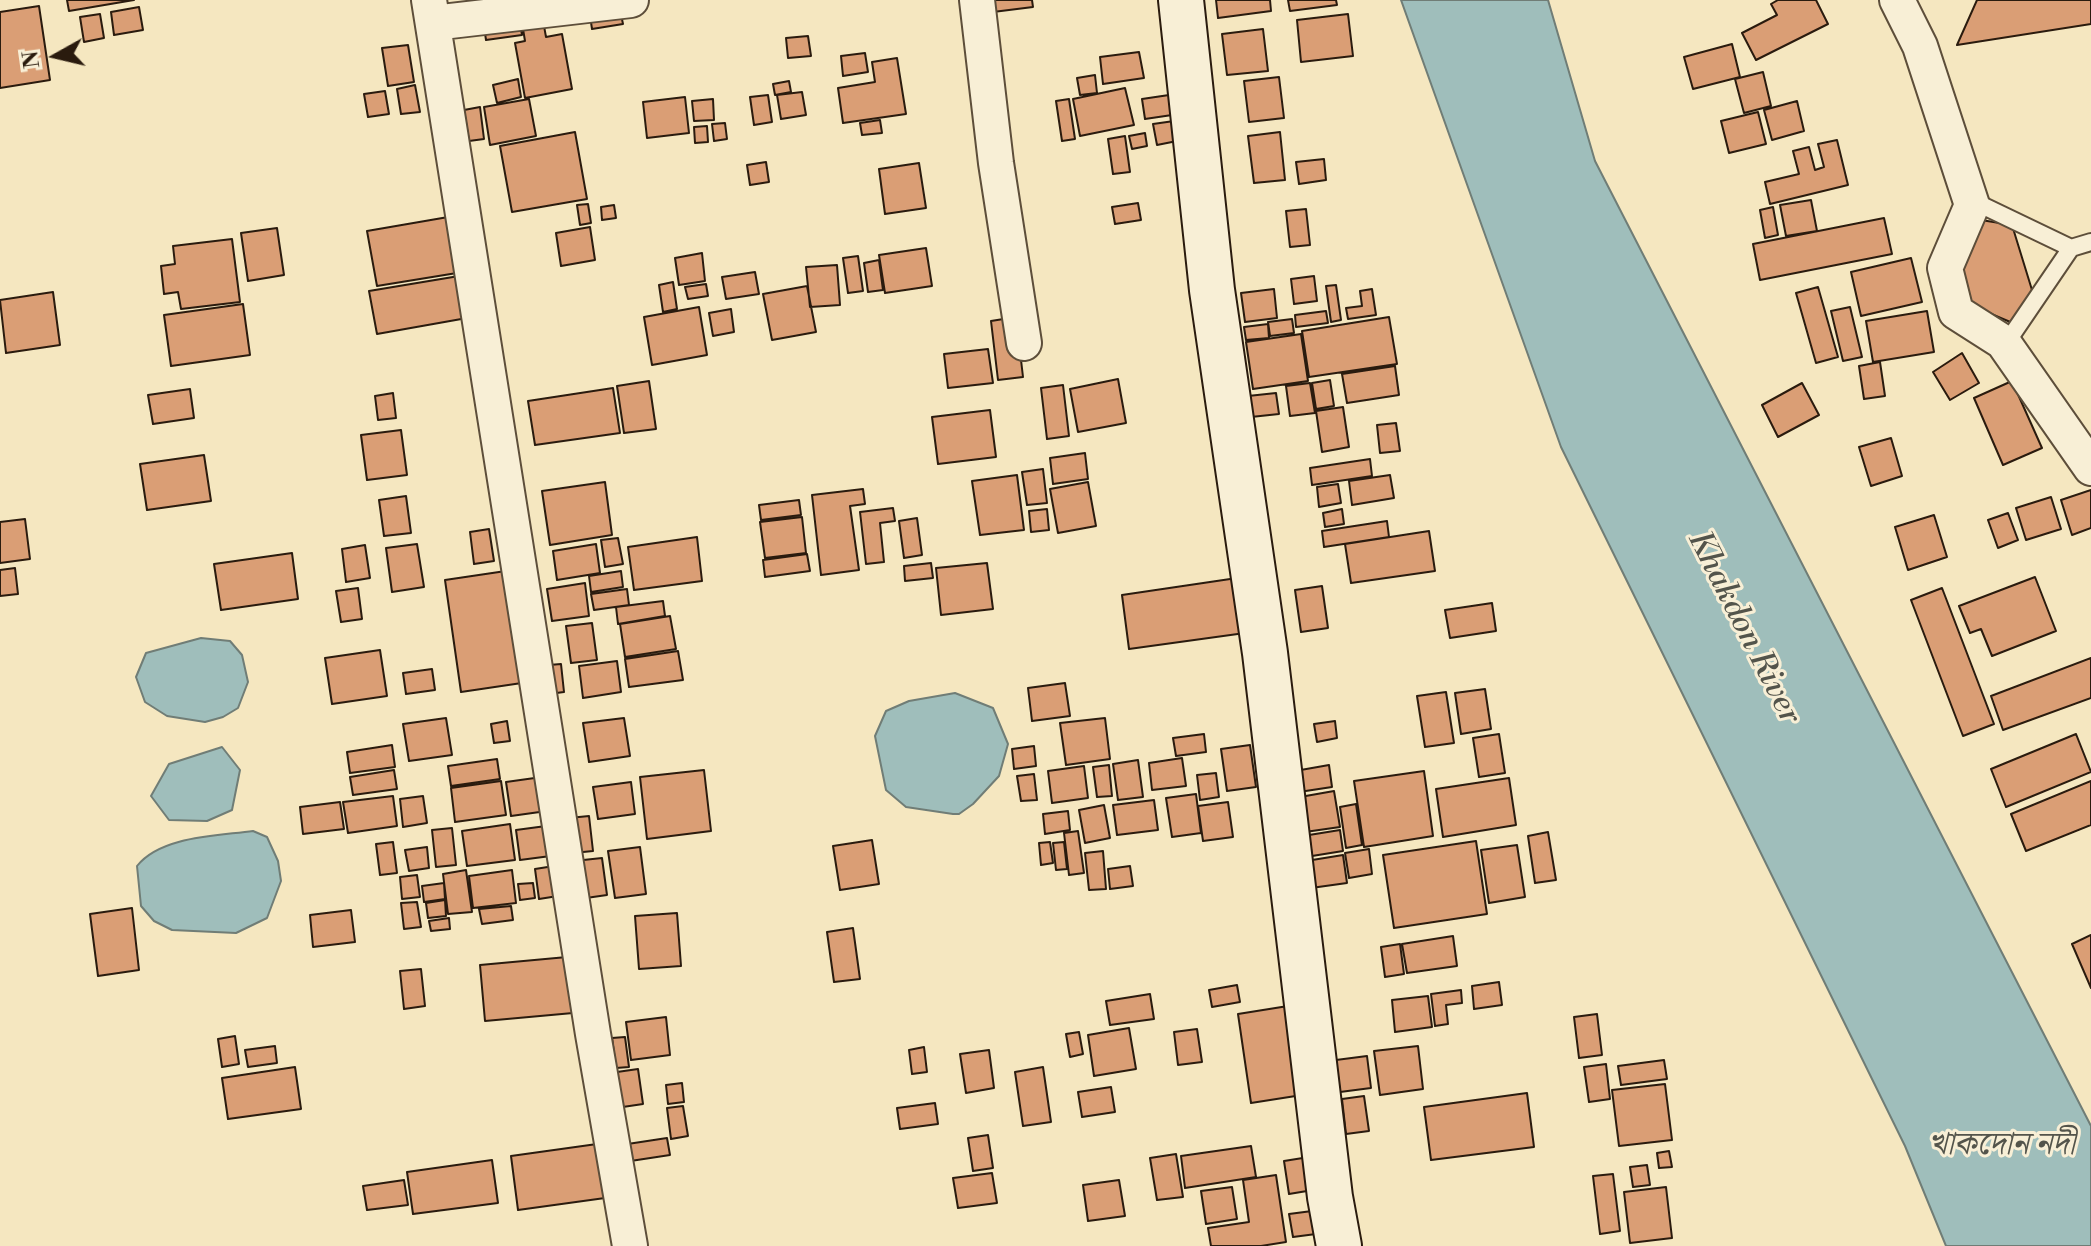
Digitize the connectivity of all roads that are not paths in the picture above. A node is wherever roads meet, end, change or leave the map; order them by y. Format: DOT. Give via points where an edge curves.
graph roads {
  1 [pos="631,0"];
  2 [pos="977,0"];
  3 [pos="1181,0"];
  4 [pos="1897,0"];
  5 [pos="431,12"];
  6 [pos="1971,200"];
  7 [pos="2091,242"];
  8 [pos="2071,248"];
  9 [pos="1024,343"];
  10 [pos="2005,345"];
  11 [pos="2091,468"];
  12 [pos="630,1246"];
  13 [pos="1339,1246"];
  1 -- 5 [label="street"];
  2 -- 9 [label="street"];
  3 -- 13 [label="street" via="1212,290 1265,653"];
  4 -- 6 [label="street" via="1920,46"];
  5 -- 12 [label="street"];
  6 -- 8 [label="lane"];
  6 -- 10 [label="street" via="1945,268 1956,312"];
  7 -- 8 [label="lane"];
  8 -- 10 [label="lane"];
  10 -- 11 [label="street"];
}
